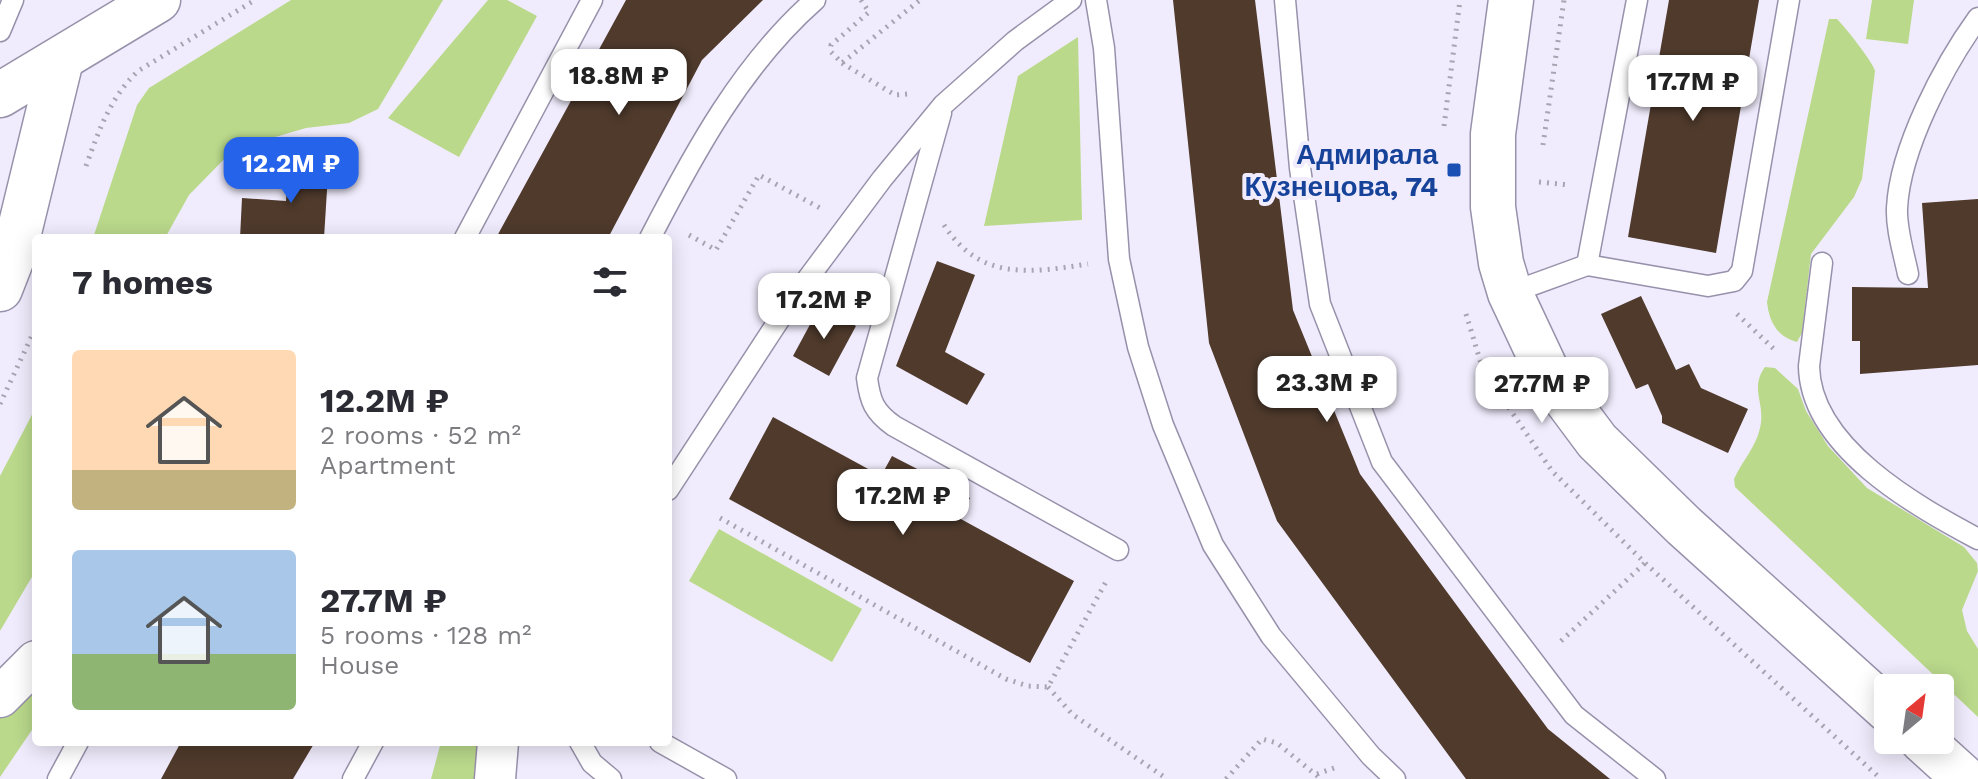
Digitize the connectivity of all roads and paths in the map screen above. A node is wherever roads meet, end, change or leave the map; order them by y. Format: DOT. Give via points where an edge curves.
graph roads {
  1 [pos="13,0"];
  2 [pos="158,0"];
  3 [pos="255,0"];
  4 [pos="592,0"];
  5 [pos="815,0"];
  6 [pos="861,0"];
  7 [pos="920,0"];
  8 [pos="1071,0"];
  9 [pos="1096,0"];
  10 [pos="1285,0"];
  11 [pos="1511,0"];
  12 [pos="1564,0"];
  13 [pos="1637,0"];
  14 [pos="1789,0"];
  15 [pos="1978,18"];
  16 [pos="0,31"];
  17 [pos="61,60"];
  18 [pos="842,63"];
  19 [pos="962,90"];
  20 [pos="0,95"];
  21 [pos="943,105"];
  22 [pos="1542,156"];
  23 [pos="1542,169"];
  24 [pos="82,176"];
  25 [pos="1541,193"];
  26 [pos="941,216"];
  27 [pos="661,218"];
  28 [pos="849,224"];
  29 [pos="467,234"];
  30 [pos="652,234"];
  31 [pos="1822,263"];
  32 [pos="1587,265"];
  33 [pos="1061,268"];
  34 [pos="1908,274"];
  35 [pos="1708,286"];
  36 [pos="0,289"];
  37 [pos="1510,293"];
  38 [pos="32,336"];
  39 [pos="1809,382"];
  40 [pos="0,404"];
  41 [pos="672,484"];
  42 [pos="720,518"];
  43 [pos="1978,539"];
  44 [pos="1118,550"];
  45 [pos="1645,563"];
  46 [pos="1556,646"];
  47 [pos="32,665"];
  48 [pos="1048,687"];
  49 [pos="0,697"];
  50 [pos="1874,697"];
  51 [pos="76,746"];
  52 [pos="371,746"];
  53 [pos="498,746"];
  54 [pos="582,746"];
  55 [pos="667,746"];
  56 [pos="1937,754"];
  57 [pos="58,779"];
  58 [pos="353,779"];
  59 [pos="495,779"];
  60 [pos="611,779"];
  61 [pos="726,779"];
  62 [pos="1167,779"];
  63 [pos="1226,779"];
  64 [pos="1321,779"];
  65 [pos="1395,779"];
  66 [pos="1655,779"];
  67 [pos="1965,779"];
  1 -- 16 [label="lane"];
  2 -- 17 [label="main road"];
  3 -- 24 [label="path" via="138,71 122,87 106,111"];
  4 -- 29 [label="lane"];
  5 -- 27 [label="lane" via="770,46 730,99"];
  6 -- 18 [label="path" via="869,12 831,45"];
  7 -- 18 [label="path"];
  8 -- 19 [label="lane" via="1015,41"];
  9 -- 65 [label="lane" via="1119,259 1138,347 1163,425 1213,545 1271,636"];
  10 -- 66 [label="lane" via="1300,168 1320,304 1382,462 1565,705"];
  11 -- 37 [label="main road" via="1493,134 1493,207"];
  12 -- 22 [label="path"];
  13 -- 32 [label="lane"];
  14 -- 35 [label="lane" via="1742,271 1734,281"];
  15 -- 34 [label="lane" via="1939,79 1899,189 1897,211"];
  17 -- 20 [label="main road"];
  17 -- 36 [label="main road" via="14,253"];
  18 -- 19 [label="path" via="895,95"];
  19 -- 21 [label="lane"];
  21 -- 28 [label="lane"];
  21 -- 44 [label="lane" via="867,378 870,402 894,426"];
  23 -- 25 [label="path"];
  26 -- 33 [label="path" via="960,247 976,261 1001,268"];
  27 -- 28 [label="path" via="716,250 759,175"];
  27 -- 30 [label="lane"];
  28 -- 41 [label="lane" via="794,297"];
  31 -- 39 [label="lane"];
  32 -- 35 [label="lane"];
  32 -- 37 [label="lane"];
  35 -- 39 [label="path"];
  37 -- 50 [label="main road" via="1550,378 1597,441"];
  38 -- 40 [label="path"];
  39 -- 43 [label="lane" via="1818,407 1872,475"];
  42 -- 48 [label="path" via="1006,679"];
  44 -- 48 [label="path" via="1116,563"];
  45 -- 46 [label="path"];
  47 -- 49 [label="street"];
  48 -- 62 [label="path" via="1072,714"];
  51 -- 57 [label="lane"];
  52 -- 58 [label="lane"];
  53 -- 59 [label="street"];
  54 -- 60 [label="lane"];
  55 -- 61 [label="lane"];
  56 -- 67 [label="main road"];
  63 -- 64 [label="path" via="1262,739 1277,743"];
}
